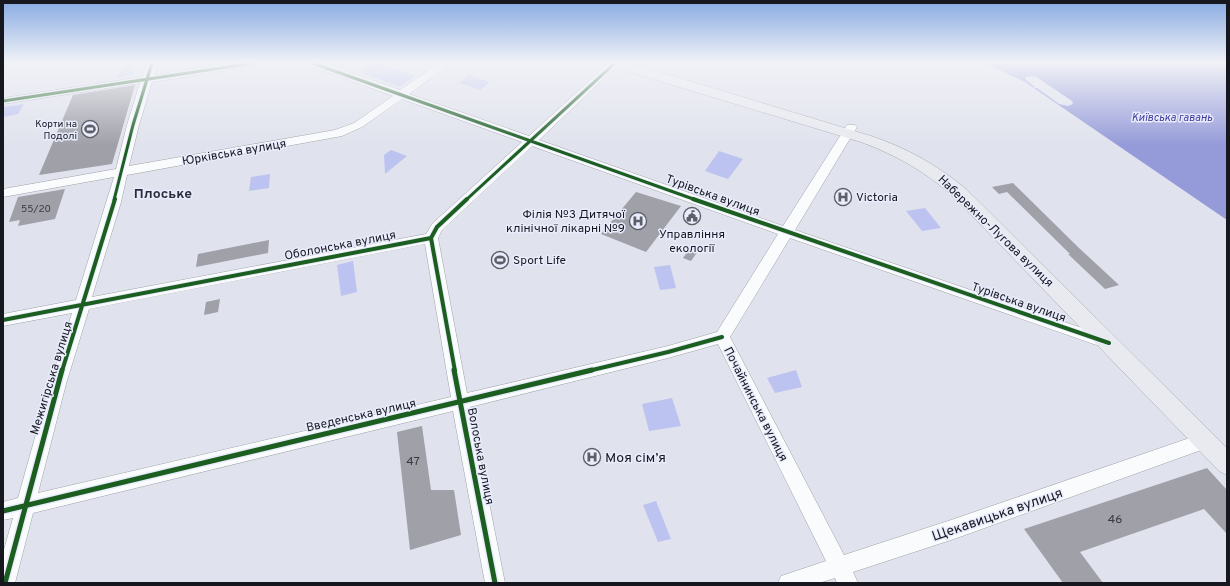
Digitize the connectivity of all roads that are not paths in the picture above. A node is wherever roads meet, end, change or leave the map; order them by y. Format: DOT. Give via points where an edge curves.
graph roads {
  1 [pos="73,90"];
  2 [pos="144,90"];
  3 [pos="388,90"];
  4 [pos="408,90"];
  5 [pos="586,90"];
  6 [pos="711,90"];
  7 [pos="724,90"];
  8 [pos="401,95"];
  9 [pos="3,101"];
  10 [pos="849,130"];
  11 [pos="531,142"];
  12 [pos="121,172"];
  13 [pos="3,193"];
  14 [pos="786,232"];
  15 [pos="431,238"];
  16 [pos="83,305"];
  17 [pos="3,320"];
  18 [pos="722,337"];
  19 [pos="1115,342"];
  20 [pos="460,402"];
  21 [pos="1204,440"];
  22 [pos="1227,445"];
  23 [pos="1227,464"];
  24 [pos="24,506"];
  25 [pos="3,511"];
  26 [pos="844,575"];
  27 [pos="5,583"];
  28 [pos="495,583"];
  29 [pos="788,583"];
  1 -- 9 [label="street"];
  2 -- 12 [label="street, Межигірська вулиця"];
  3 -- 8 [label="street, Турівська вулиця"];
  4 -- 8 [label="street, Юрківська вулиця"];
  5 -- 11 [label="street"];
  6 -- 10 [label="main road, Набережно-Лугова вулиця"];
  7 -- 10 [label="main road, Набережно-Лугова вулиця"];
  8 -- 11 [label="street, Турівська вулиця"];
  8 -- 12 [label="street, Юрківська вулиця" via="356,127 338,134"];
  10 -- 14 [label="street, Почайнинська вулиця"];
  10 -- 19 [label="main road, Набережно-Лугова вулиця" via="897,150 937,173"];
  11 -- 14 [label="street, Турівська вулиця"];
  11 -- 15 [label="street" via="437,227"];
  12 -- 13 [label="street, Юрківська вулиця"];
  12 -- 16 [label="street, Межигірська вулиця"];
  14 -- 18 [label="street, Почайнинська вулиця"];
  14 -- 19 [label="street, Турівська вулиця"];
  15 -- 16 [label="street, Оболонська вулиця"];
  15 -- 20 [label="street, Волоська вулиця"];
  16 -- 17 [label="street, Оболонська вулиця"];
  16 -- 24 [label="street, Межигірська вулиця"];
  18 -- 20 [label="street, Введенська вулиця"];
  18 -- 26 [label="street, Почайнинська вулиця"];
  19 -- 21 [label="main road"];
  19 -- 22 [label="main road"];
  20 -- 24 [label="street, Введенська вулиця"];
  20 -- 28 [label="street, Волоська вулиця"];
  21 -- 23 [label="main road"];
  21 -- 26 [label="street, Щекавицька вулиця" via="954,529"];
  24 -- 25 [label="street, Введенська вулиця"];
  24 -- 27 [label="street, Межигірська вулиця"];
  26 -- 29 [label="street, Щекавицька вулиця"];
}
